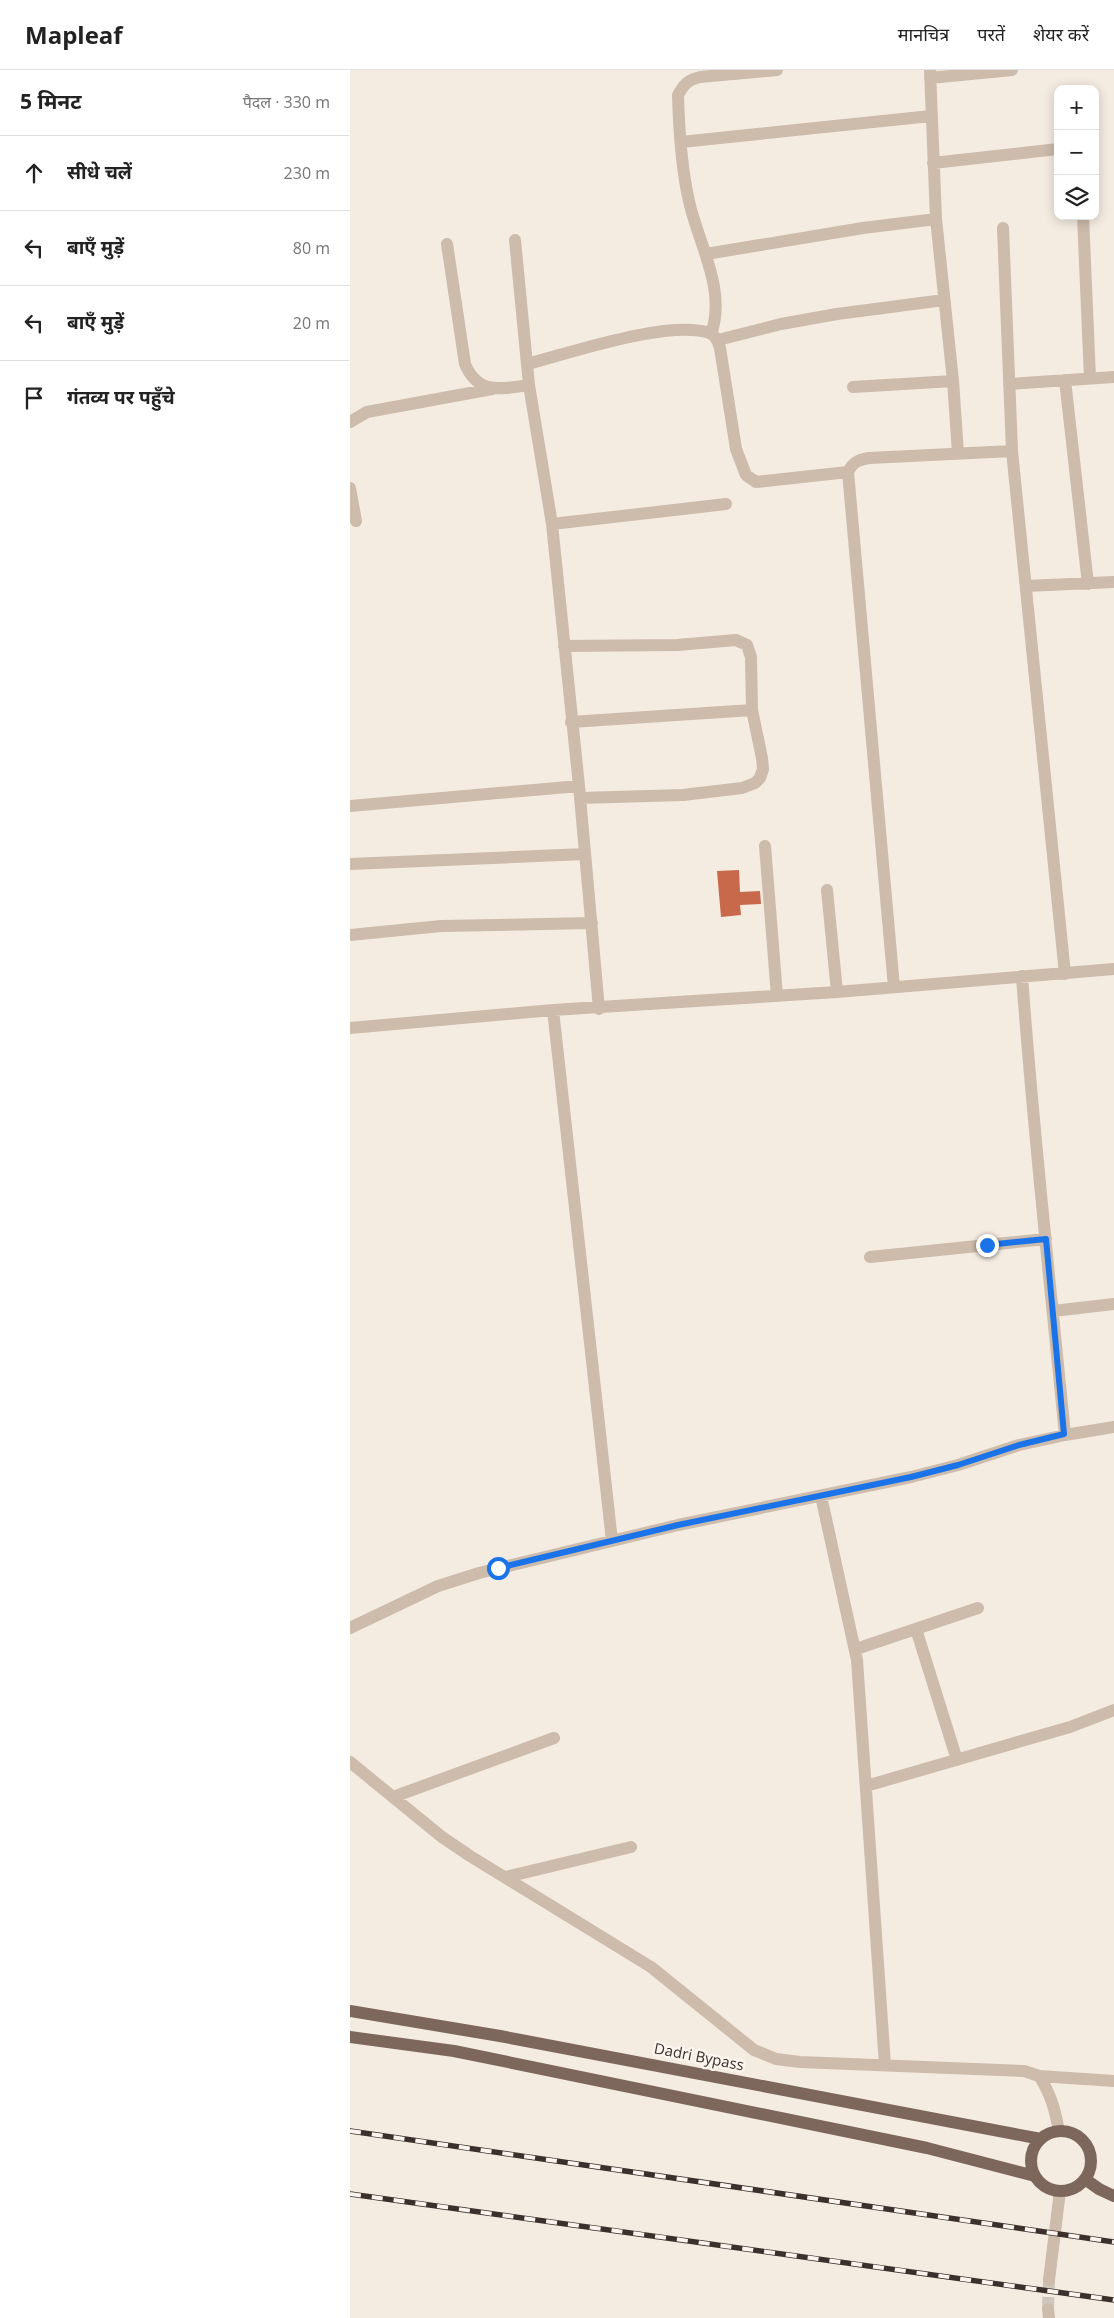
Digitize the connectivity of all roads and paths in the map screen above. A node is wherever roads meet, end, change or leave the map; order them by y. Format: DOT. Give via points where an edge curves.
graph roads {
  1 [pos="777,70"];
  2 [pos="1012,70"];
  3 [pos="930,74"];
  4 [pos="932,116"];
  5 [pos="681,142"];
  6 [pos="1054,149"];
  7 [pos="934,164"];
  8 [pos="936,219"];
  9 [pos="1083,220"];
  10 [pos="1003,228"];
  11 [pos="515,240"];
  12 [pos="447,244"];
  13 [pos="706,254"];
  14 [pos="944,300"];
  15 [pos="715,337"];
  16 [pos="527,364"];
  17 [pos="1114,377"];
  18 [pos="1090,378"];
  19 [pos="1065,380"];
  20 [pos="953,381"];
  21 [pos="1009,384"];
  22 [pos="529,385"];
  23 [pos="853,387"];
  24 [pos="494,388"];
  25 [pos="350,422"];
  26 [pos="1012,451"];
  27 [pos="958,453"];
  28 [pos="848,472"];
  29 [pos="350,488"];
  30 [pos="726,504"];
  31 [pos="356,521"];
  32 [pos="552,524"];
  33 [pos="1114,582"];
  34 [pos="1088,584"];
  35 [pos="1026,586"];
  36 [pos="564,646"];
  37 [pos="752,710"];
  38 [pos="571,722"];
  39 [pos="580,792"];
  40 [pos="350,806"];
  41 [pos="765,846"];
  42 [pos="585,854"];
  43 [pos="350,864"];
  44 [pos="828,890"];
  45 [pos="592,923"];
  46 [pos="350,934"];
  47 [pos="1114,969"];
  48 [pos="1066,974"];
  49 [pos="1022,976"];
  50 [pos="894,987"];
  51 [pos="837,992"];
  52 [pos="777,996"];
  53 [pos="599,1009"];
  54 [pos="553,1010"];
  55 [pos="350,1028"];
  56 [pos="1046,1239"];
  57 [pos="870,1257"];
  58 [pos="1114,1304"];
  59 [pos="1053,1311"];
  60 [pos="1114,1427"];
  61 [pos="1064,1434"];
  62 [pos="821,1496"];
  63 [pos="612,1541"];
  64 [pos="978,1608"];
  65 [pos="350,1628"];
  66 [pos="916,1630"];
  67 [pos="856,1650"];
  68 [pos="1113,1714"];
  69 [pos="554,1738"];
  70 [pos="958,1760"];
  71 [pos="350,1762"];
  72 [pos="866,1786"];
  73 [pos="393,1797"];
  74 [pos="631,1847"];
  75 [pos="506,1877"];
  76 [pos="350,2011"];
  77 [pos="350,2037"];
  78 [pos="885,2065"];
  79 [pos="1039,2076"];
  80 [pos="1114,2081"];
  81 [pos="1059,2131"];
  82 [pos="1041,2139"];
  83 [pos="1035,2176"];
  84 [pos="1085,2179"];
  85 [pos="1060,2191"];
  86 [pos="1114,2196"];
  87 [pos="1049,2280"];
  1 -- 5 [label="street" via="689,80 678,95"];
  2 -- 3 [label="street"];
  3 -- 4 [label="street"];
  4 -- 5 [label="street"];
  4 -- 7 [label="street"];
  5 -- 13 [label="street" via="688,201"];
  6 -- 7 [label="street"];
  7 -- 8 [label="street"];
  8 -- 13 [label="street"];
  8 -- 14 [label="street"];
  9 -- 18 [label="street"];
  10 -- 21 [label="street"];
  11 -- 16 [label="street"];
  12 -- 24 [label="street" via="465,364 478,384"];
  13 -- 15 [label="street" via="716,312"];
  14 -- 15 [label="street" via="838,314"];
  14 -- 20 [label="street"];
  15 -- 16 [label="street" via="679,329 636,336"];
  15 -- 28 [label="street" via="736,449 746,475 756,482"];
  16 -- 22 [label="street"];
  17 -- 18 [label="street"];
  18 -- 19 [label="street"];
  19 -- 21 [label="street"];
  19 -- 34 [label="street"];
  20 -- 23 [label="street"];
  20 -- 27 [label="street"];
  21 -- 26 [label="street"];
  22 -- 24 [label="street"];
  22 -- 32 [label="street"];
  24 -- 25 [label="street" via="367,412"];
  26 -- 27 [label="street"];
  26 -- 35 [label="street"];
  27 -- 28 [label="street" via="859,460"];
  28 -- 50 [label="street"];
  29 -- 31 [label="street"];
  30 -- 32 [label="street"];
  32 -- 36 [label="street"];
  33 -- 34 [label="street"];
  34 -- 35 [label="street"];
  35 -- 48 [label="street"];
  36 -- 37 [label="street" via="742,641 751,657"];
  36 -- 38 [label="street"];
  37 -- 38 [label="street"];
  37 -- 39 [label="street" via="763,769 755,783 742,788 683,795"];
  38 -- 39 [label="street"];
  39 -- 40 [label="street"];
  39 -- 42 [label="street"];
  41 -- 52 [label="street"];
  42 -- 43 [label="street"];
  42 -- 45 [label="street"];
  44 -- 51 [label="street"];
  45 -- 46 [label="street" via="441,926"];
  45 -- 53 [label="street"];
  47 -- 48 [label="street"];
  48 -- 49 [label="street"];
  49 -- 50 [label="street"];
  49 -- 56 [label="street" via="1033,1132"];
  50 -- 51 [label="street"];
  51 -- 52 [label="street"];
  52 -- 53 [label="street"];
  53 -- 54 [label="street"];
  54 -- 55 [label="street"];
  54 -- 63 [label="street"];
  56 -- 57 [label="street"];
  56 -- 59 [label="street"];
  58 -- 59 [label="street"];
  59 -- 61 [label="street"];
  60 -- 61 [label="street"];
  61 -- 62 [label="street" via="958,1465"];
  62 -- 63 [label="street"];
  62 -- 67 [label="street"];
  63 -- 65 [label="street" via="457,1579"];
  64 -- 66 [label="street"];
  66 -- 67 [label="street"];
  66 -- 70 [label="street"];
  67 -- 72 [label="street"];
  68 -- 70 [label="street"];
  69 -- 73 [label="street"];
  70 -- 72 [label="street"];
  71 -- 73 [label="street"];
  72 -- 78 [label="street"];
  73 -- 75 [label="street" via="442,1837"];
  74 -- 75 [label="street"];
  75 -- 78 [label="street" via="651,1967 754,2050 776,2059 800,2062"];
  76 -- 82 [label="main road, Dadri Bypass" via="500,2036"];
  77 -- 83 [label="main road" via="474,2055 927,2148"];
  78 -- 79 [label="street" via="1024,2071"];
  79 -- 80 [label="street"];
  79 -- 81 [label="street" via="1055,2106"];
  81 -- 82 [label="main road"];
  81 -- 84 [label="main road" via="1073,2134 1085,2142 1091,2160"];
  82 -- 83 [label="main road" via="1032,2156"];
  83 -- 85 [label="main road" via="1046,2186"];
  84 -- 85 [label="main road" via="1078,2186"];
  84 -- 86 [label="main road"];
  85 -- 87 [label="street"];
}
